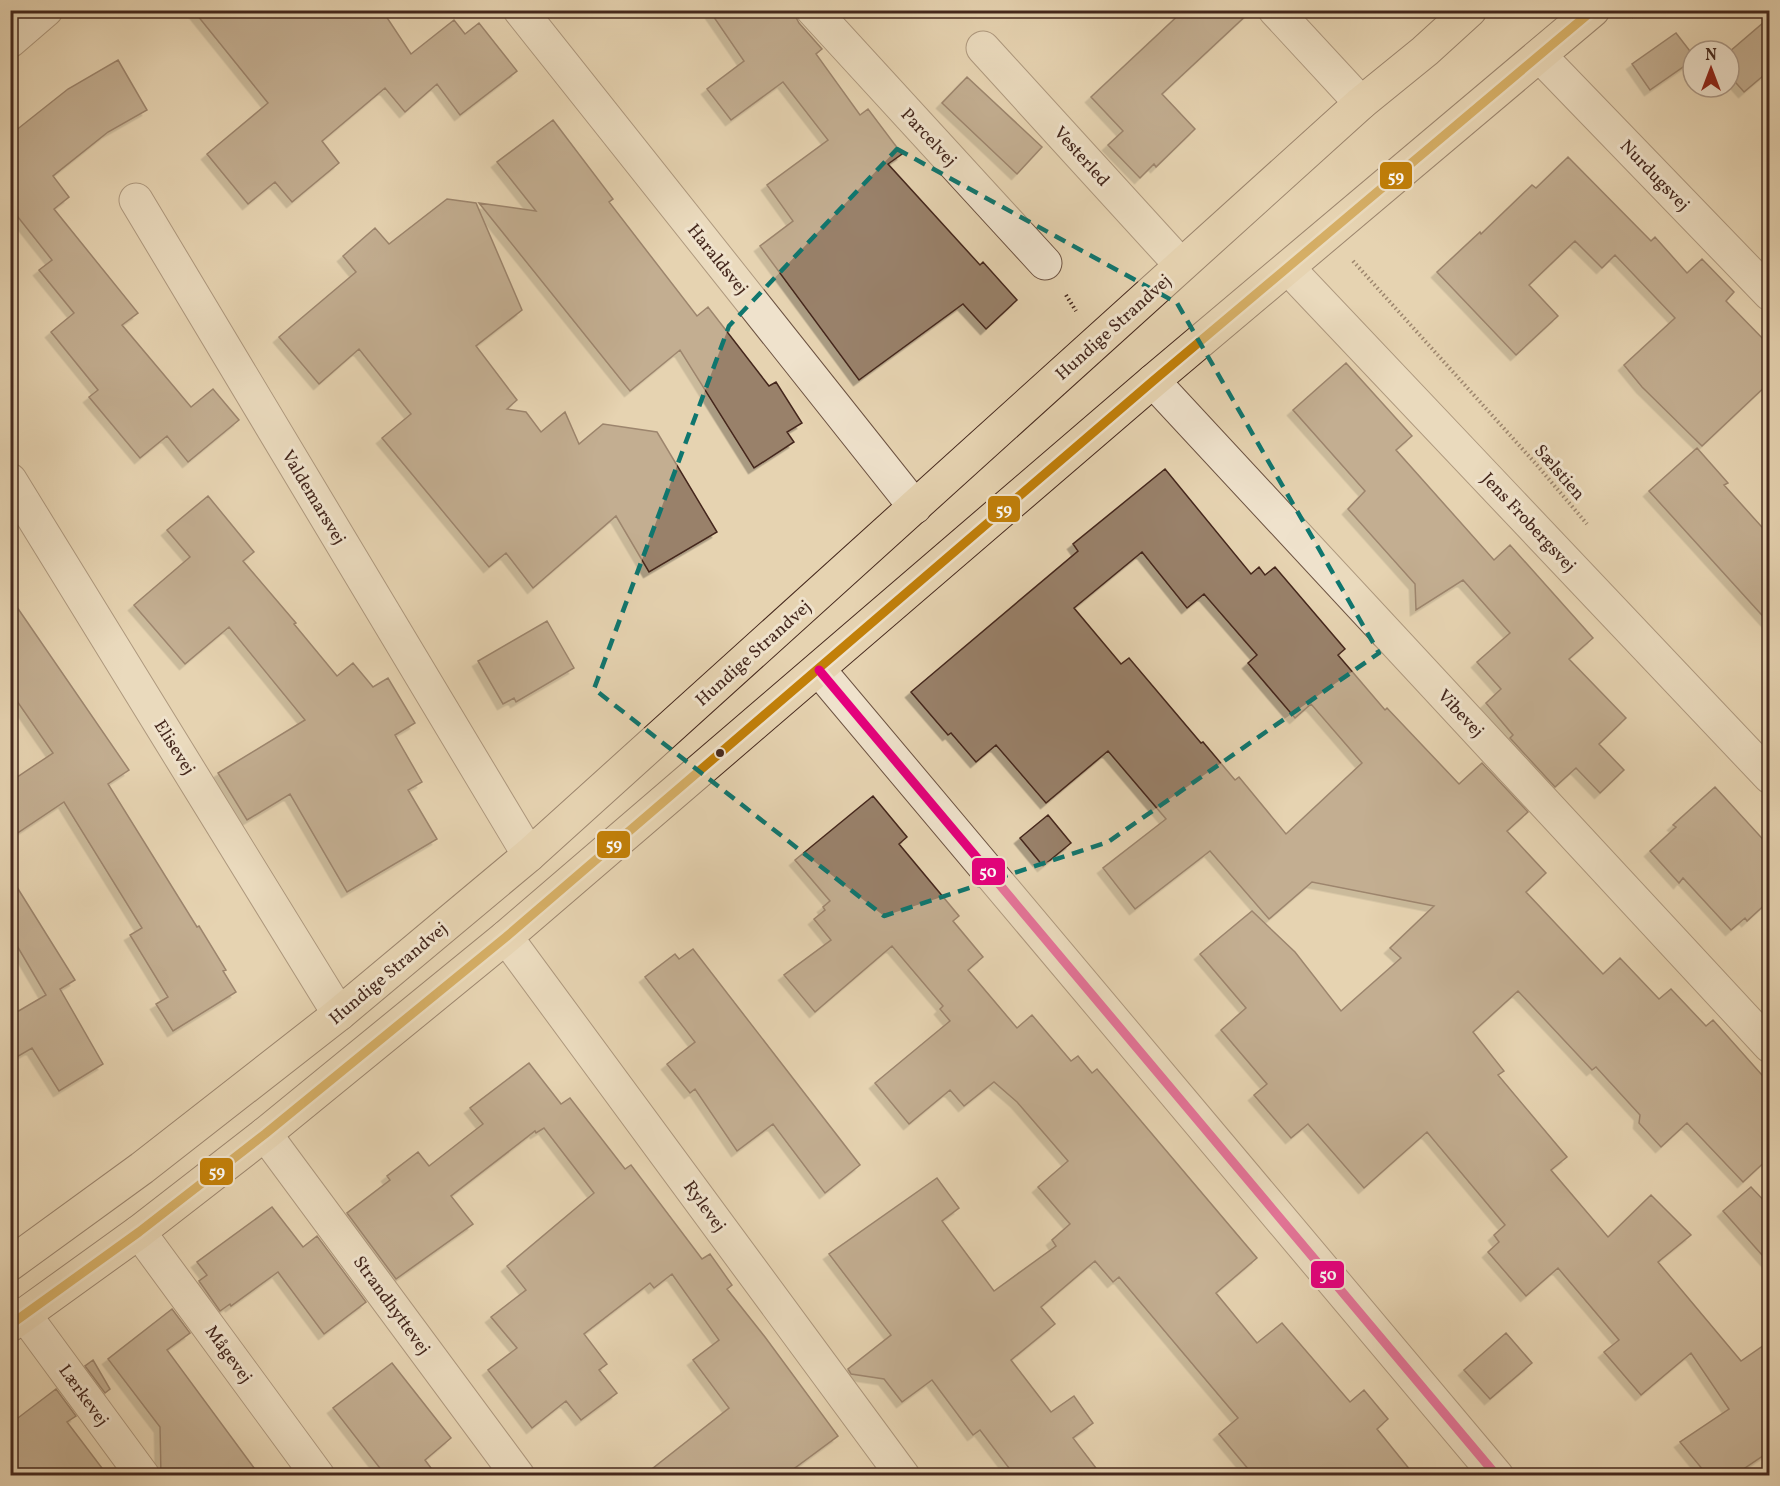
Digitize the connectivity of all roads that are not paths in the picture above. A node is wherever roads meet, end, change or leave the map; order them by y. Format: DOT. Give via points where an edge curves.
graph roads {
  1 [pos="46,10"];
  2 [pos="520,10"];
  3 [pos="813,10"];
  4 [pos="1275,10"];
  5 [pos="1470,10"];
  6 [pos="1593,10"];
  7 [pos="10,41"];
  8 [pos="984,48"];
  9 [pos="1540,56"];
  10 [pos="1361,103"];
  11 [pos="136,200"];
  12 [pos="1045,263"];
  13 [pos="1181,265"];
  14 [pos="1288,268"];
  15 [pos="1770,294"];
  16 [pos="1153,381"];
  17 [pos="10,480"];
  18 [pos="915,507"];
  19 [pos="819,670"];
  20 [pos="1770,777"];
  21 [pos="529,855"];
  22 [pos="507,937"];
  23 [pos="339,1014"];
  24 [pos="1770,1046"];
  25 [pos="266,1134"];
  26 [pos="139,1232"];
  27 [pos="10,1264"];
  28 [pos="17,1320"];
  29 [pos="143,1476"];
  30 [pos="318,1476"];
  31 [pos="518,1476"];
  32 [pos="903,1476"];
  33 [pos="1497,1476"];
  1 -- 7 [label="street"];
  2 -- 18 [label="street, Haraldsvej"];
  3 -- 12 [label="street, Parcelvej"];
  4 -- 10 [label="street"];
  5 -- 10 [label="main road, Hundige Strandvej"];
  6 -- 9 [label="main road"];
  8 -- 13 [label="street, Vesterled"];
  9 -- 14 [label="main road"];
  9 -- 15 [label="street, Nurdugsvej"];
  10 -- 13 [label="main road, Hundige Strandvej"];
  11 -- 21 [label="street, Valdemarsvej"];
  13 -- 18 [label="main road, Hundige Strandvej"];
  14 -- 16 [label="main road"];
  14 -- 20 [label="street, Jens Frobergsvej"];
  16 -- 19 [label="main road"];
  16 -- 24 [label="street, Vibevej"];
  17 -- 23 [label="street, Elisevej"];
  18 -- 21 [label="main road, Hundige Strandvej"];
  19 -- 22 [label="main road"];
  19 -- 33 [label="street"];
  21 -- 23 [label="main road, Hundige Strandvej"];
  22 -- 25 [label="main road"];
  22 -- 32 [label="street, Rylevej"];
  23 -- 27 [label="main road, Hundige Strandvej" via="142,1168"];
  25 -- 26 [label="main road"];
  25 -- 31 [label="street, Strandhyttevej"];
  26 -- 28 [label="main road"];
  26 -- 30 [label="street, Mågevej"];
  28 -- 29 [label="street, Lærkevej"];
}
